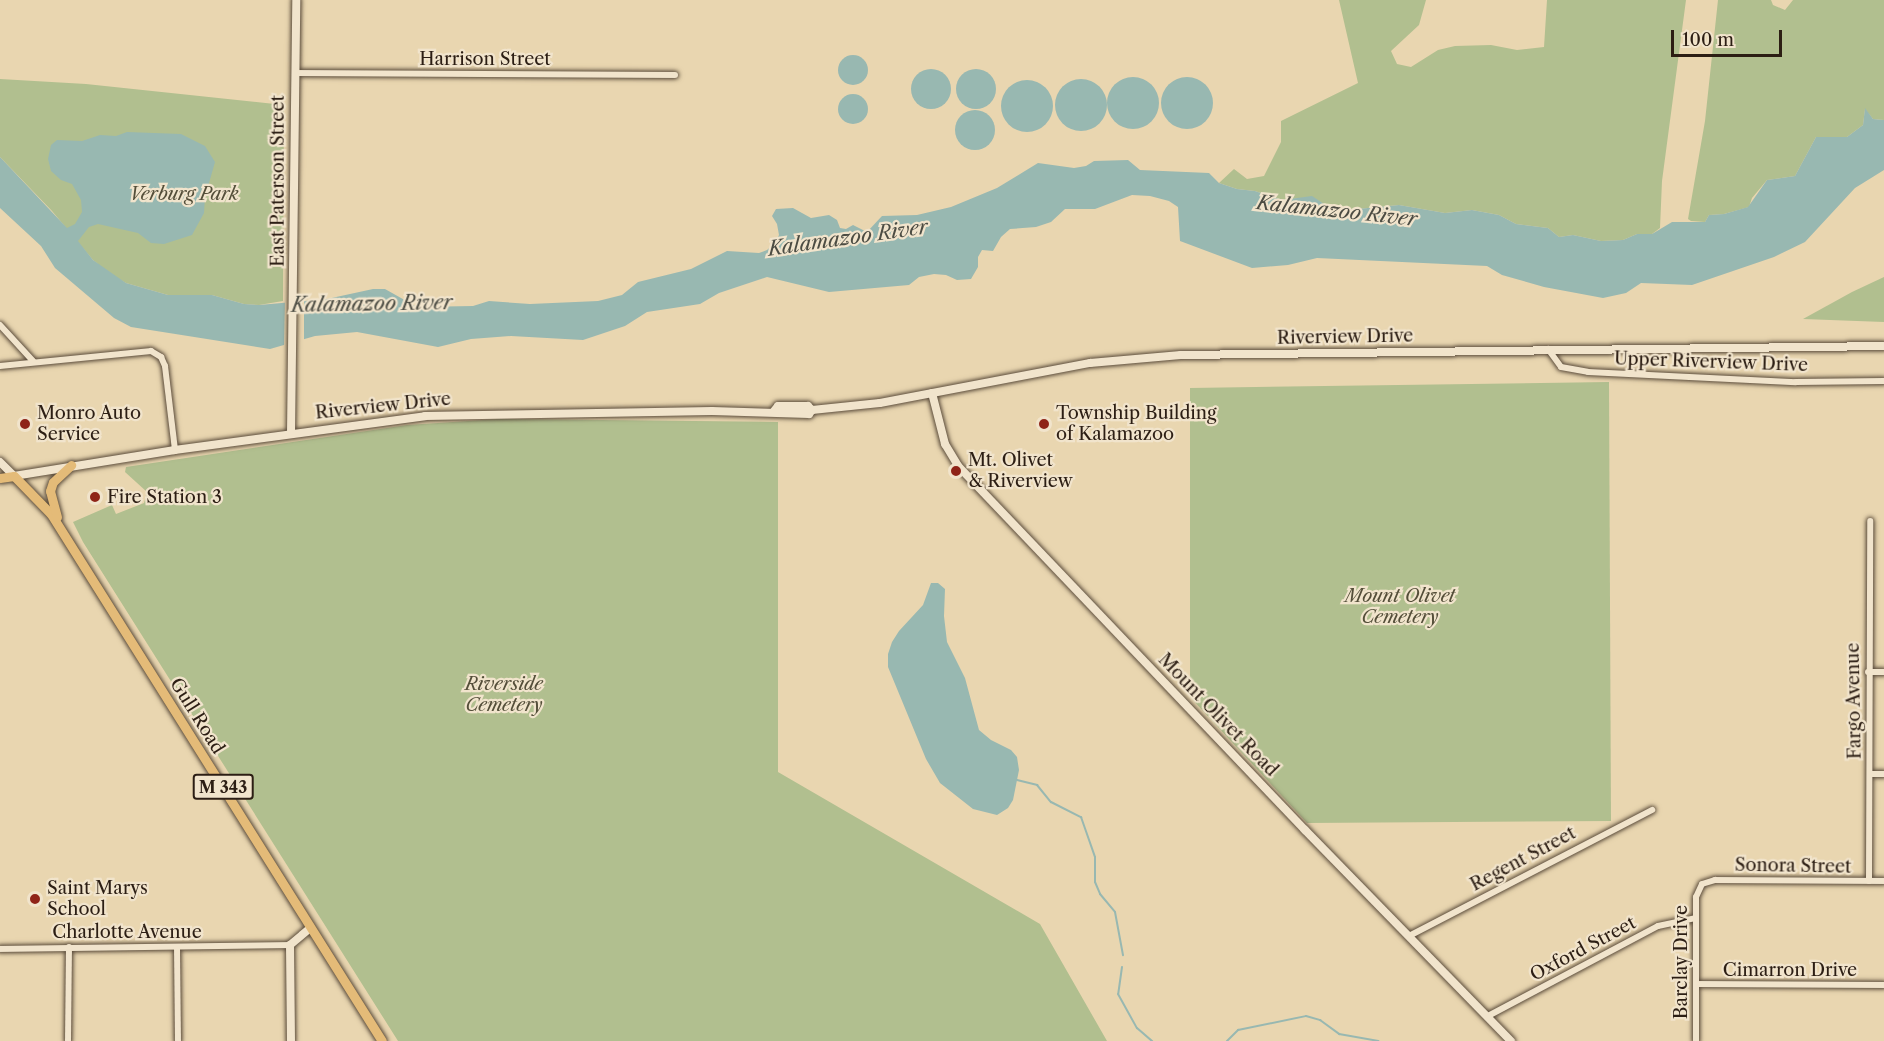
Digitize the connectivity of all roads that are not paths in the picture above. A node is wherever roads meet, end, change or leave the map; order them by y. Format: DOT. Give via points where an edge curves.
graph roads {
  1 [pos="296,0"];
  2 [pos="295,73"];
  3 [pos="675,75"];
  4 [pos="0,326"];
  5 [pos="1884,346"];
  6 [pos="1548,348"];
  7 [pos="33,361"];
  8 [pos="0,366"];
  9 [pos="1884,381"];
  10 [pos="932,393"];
  11 [pos="291,434"];
  12 [pos="175,450"];
  13 [pos="0,462"];
  14 [pos="71,465"];
  15 [pos="14,476"];
  16 [pos="0,478"];
  17 [pos="1870,521"];
  18 [pos="63,533"];
  19 [pos="1868,672"];
  20 [pos="1884,672"];
  21 [pos="1870,774"];
  22 [pos="1884,774"];
  23 [pos="1652,810"];
  24 [pos="1884,881"];
  25 [pos="1869,882"];
  26 [pos="1702,884"];
  27 [pos="1695,918"];
  28 [pos="310,928"];
  29 [pos="1409,936"];
  30 [pos="290,945"];
  31 [pos="69,947"];
  32 [pos="177,947"];
  33 [pos="0,948"];
  34 [pos="1697,984"];
  35 [pos="1884,985"];
  36 [pos="1488,1016"];
  37 [pos="68,1041"];
  38 [pos="178,1041"];
  39 [pos="291,1041"];
  40 [pos="382,1041"];
  41 [pos="1511,1041"];
  42 [pos="1696,1041"];
  1 -- 2 [label="street, East Paterson Street"];
  2 -- 3 [label="street, Harrison Street"];
  2 -- 11 [label="street, East Paterson Street"];
  4 -- 7 [label="street"];
  5 -- 6 [label="street, Riverview Drive"];
  6 -- 9 [label="street, Upper Riverview Drive" via="1561,367 1588,372 1796,382"];
  6 -- 10 [label="street, Riverview Drive" via="1145,357 1054,369"];
  7 -- 8 [label="street"];
  7 -- 12 [label="street" via="152,351 161,357 168,382"];
  10 -- 11 [label="street, Riverview Drive" via="812,410 808,406 778,406 774,411 463,414 350,424"];
  10 -- 29 [label="street, Mount Olivet Road" via="945,444 958,466"];
  11 -- 12 [label="street, Riverview Drive"];
  12 -- 14 [label="street, Riverview Drive"];
  13 -- 15 [label="street"];
  14 -- 15 [label="street, Riverview Drive"];
  14 -- 18 [label="main road" via="53,482 50,491"];
  15 -- 16 [label="main road, Riverview Drive"];
  15 -- 18 [label="main road, Gull Road / M 343" via="37,498"];
  17 -- 19 [label="street, Fargo Avenue"];
  18 -- 28 [label="main road, Gull Road / M 343"];
  19 -- 20 [label="street"];
  19 -- 21 [label="street, Fargo Avenue"];
  21 -- 22 [label="street"];
  21 -- 25 [label="street, Fargo Avenue"];
  23 -- 29 [label="street, Regent Street"];
  24 -- 25 [label="street, Sonora Street"];
  25 -- 26 [label="street, Sonora Street" via="1715,880"];
  26 -- 27 [label="street, Barclay Drive" via="1696,892"];
  27 -- 34 [label="street, Barclay Drive"];
  27 -- 36 [label="street, Oxford Street" via="1658,926"];
  28 -- 30 [label="street"];
  28 -- 40 [label="main road, Gull Road / M 343"];
  29 -- 36 [label="street, Mount Olivet Road"];
  30 -- 32 [label="street, Charlotte Avenue"];
  30 -- 39 [label="street"];
  31 -- 32 [label="street, Charlotte Avenue"];
  31 -- 33 [label="street, Charlotte Avenue"];
  31 -- 37 [label="street"];
  32 -- 38 [label="street"];
  34 -- 35 [label="street, Cimarron Drive"];
  34 -- 42 [label="street, Barclay Drive"];
  36 -- 41 [label="street, Mount Olivet Road"];
}
